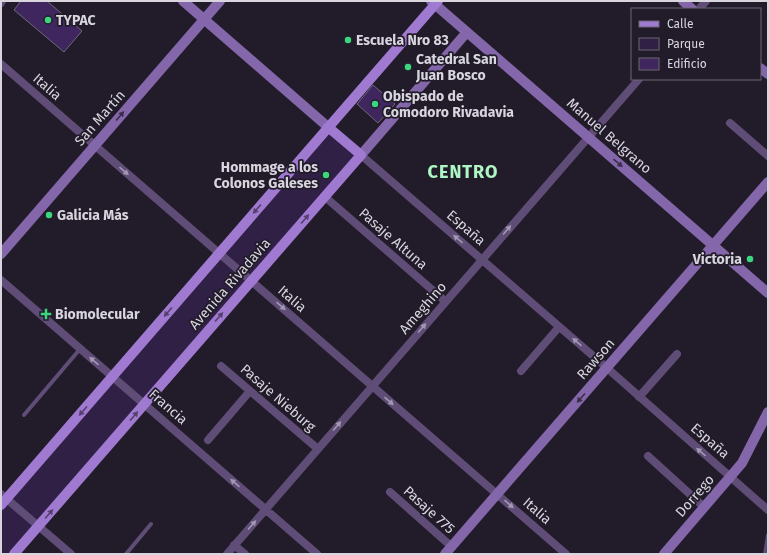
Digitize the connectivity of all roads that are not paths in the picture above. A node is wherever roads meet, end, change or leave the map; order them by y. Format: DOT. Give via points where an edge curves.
graph roads {
  1 [pos="183,1"];
  2 [pos="220,1"];
  3 [pos="683,1"];
  4 [pos="435,2"];
  5 [pos="691,8"];
  6 [pos="204,19"];
  7 [pos="467,32"];
  8 [pos="1,64"];
  9 [pos="638,80"];
  10 [pos="730,123"];
  11 [pos="328,127"];
  12 [pos="588,137"];
  13 [pos="95,145"];
  14 [pos="361,155"];
  15 [pos="768,156"];
  16 [pos="768,182"];
  17 [pos="324,196"];
  18 [pos="713,245"];
  19 [pos="219,253"];
  20 [pos="1,254"];
  21 [pos="482,260"];
  22 [pos="1,280"];
  23 [pos="251,281"];
  24 [pos="768,293"];
  25 [pos="445,301"];
  26 [pos="559,327"];
  27 [pos="80,349"];
  28 [pos="676,354"];
  29 [pos="222,366"];
  30 [pos="607,368"];
  31 [pos="521,371"];
  32 [pos="112,376"];
  33 [pos="372,386"];
  34 [pos="250,391"];
  35 [pos="639,397"];
  36 [pos="144,404"];
  37 [pos="768,412"];
  38 [pos="24,415"];
  39 [pos="208,440"];
  40 [pos="318,449"];
  41 [pos="648,456"];
  42 [pos="730,477"];
  43 [pos="390,492"];
  44 [pos="497,494"];
  45 [pos="3,499"];
  46 [pos="704,507"];
  47 [pos="266,509"];
  48 [pos="768,510"];
  49 [pos="151,524"];
  50 [pos="39,526"];
  51 [pos="768,535"];
  52 [pos="234,545"];
  53 [pos="449,550"];
  54 [pos="14,554"];
  55 [pos="71,554"];
  56 [pos="126,554"];
  57 [pos="227,554"];
  58 [pos="245,554"];
  59 [pos="317,554"];
  60 [pos="566,554"];
  61 [pos="664,554"];
  62 [pos="765,554"];
  1 -- 6 [label="street, España"];
  2 -- 6 [label="street, San Martín"];
  3 -- 5 [label="street"];
  4 -- 7 [label="street, Manuel Belgrano"];
  4 -- 11 [label="main road, Avenida Rivadavia"];
  6 -- 11 [label="street, España"];
  13 -- 6 [label="street, San Martín, one-way"];
  7 -- 12 [label="street, Manuel Belgrano"];
  7 -- 14 [label="street, Avenida Rivadavia"];
  8 -- 13 [label="street, Italia"];
  9 -- 12 [label="street, Ameghino"];
  10 -- 15 [label="street"];
  11 -- 14 [label="main road, España"];
  11 -- 19 [label="main road, Avenida Rivadavia, one-way"];
  12 -- 18 [label="street, Manuel Belgrano, one-way"];
  21 -- 12 [label="street, Ameghino, one-way"];
  13 -- 19 [label="street, Italia, one-way"];
  13 -- 20 [label="street, San Martín"];
  14 -- 17 [label="main road, Avenida Rivadavia"];
  21 -- 14 [label="street, España, one-way"];
  16 -- 18 [label="street, Rawson"];
  23 -- 17 [label="main road, Avenida Rivadavia, one-way"];
  17 -- 25 [label="street, Pasaje Altuna"];
  18 -- 24 [label="street, Manuel Belgrano"];
  18 -- 30 [label="street, Rawson"];
  19 -- 23 [label="street, Italia"];
  19 -- 32 [label="main road, Avenida Rivadavia, one-way"];
  21 -- 25 [label="street, Ameghino"];
  21 -- 26 [label="street, España"];
  22 -- 27 [label="street, Francia"];
  23 -- 33 [label="street, Italia, one-way"];
  36 -- 23 [label="main road, Avenida Rivadavia, one-way"];
  33 -- 25 [label="street, Ameghino, one-way"];
  30 -- 26 [label="street, España, one-way"];
  26 -- 31 [label="street"];
  32 -- 27 [label="street, Francia, one-way"];
  27 -- 38 [label="lane"];
  28 -- 35 [label="street"];
  29 -- 34 [label="street, Pasaje Nieburg"];
  30 -- 35 [label="street, España"];
  30 -- 44 [label="street, Rawson, one-way"];
  32 -- 36 [label="street, Francia"];
  32 -- 45 [label="main road, Avenida Rivadavia, one-way"];
  40 -- 33 [label="street, Ameghino, one-way"];
  33 -- 44 [label="street, Italia, one-way"];
  34 -- 39 [label="street"];
  34 -- 40 [label="street, Pasaje Nieburg"];
  42 -- 35 [label="street, España, one-way"];
  47 -- 36 [label="street, Francia, one-way"];
  50 -- 36 [label="main road, Avenida Rivadavia, one-way"];
  37 -- 42 [label="street, Dorrego" via="742,463"];
  40 -- 47 [label="street, Ameghino"];
  41 -- 46 [label="street"];
  42 -- 46 [label="street, Dorrego"];
  42 -- 48 [label="street, España"];
  43 -- 53 [label="street, Pasaje 775"];
  44 -- 53 [label="street, Rawson"];
  44 -- 60 [label="street, Italia, one-way"];
  45 -- 50 [label="street"];
  46 -- 61 [label="street, Dorrego"];
  52 -- 47 [label="street, Ameghino, one-way"];
  47 -- 59 [label="street, Francia"];
  49 -- 56 [label="lane"];
  50 -- 54 [label="main road, Avenida Rivadavia"];
  50 -- 55 [label="street"];
  51 -- 62 [label="lane"];
  52 -- 57 [label="street, Ameghino"];
  52 -- 58 [label="street"];
}
